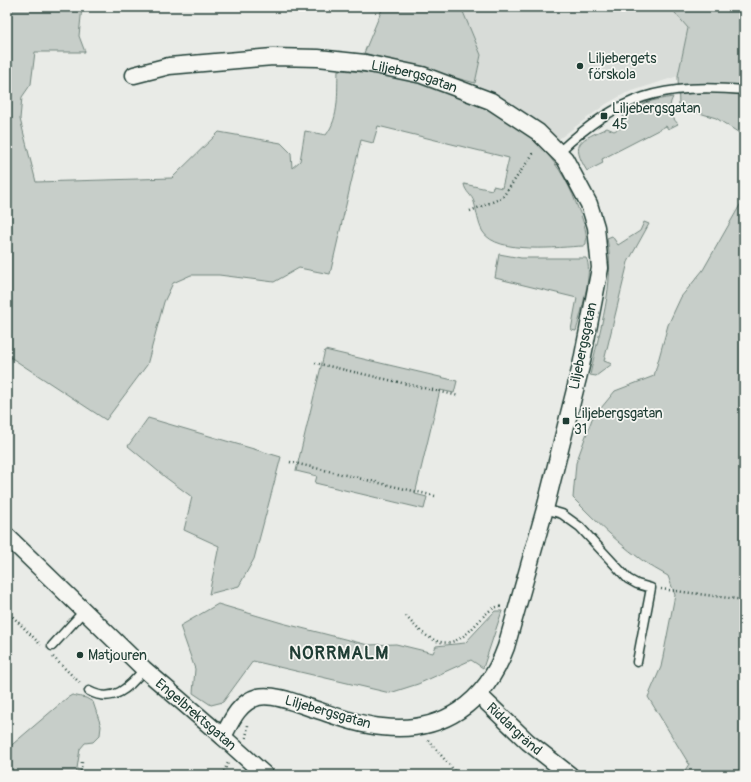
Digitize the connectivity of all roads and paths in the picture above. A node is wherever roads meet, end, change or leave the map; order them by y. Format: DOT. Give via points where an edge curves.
graph roads {
  1 [pos="134,75"];
  2 [pos="744,90"];
  3 [pos="546,140"];
  4 [pos="559,152"];
  5 [pos="470,211"];
  6 [pos="315,363"];
  7 [pos="459,396"];
  8 [pos="290,462"];
  9 [pos="435,496"];
  10 [pos="544,509"];
  11 [pos="7,536"];
  12 [pos="651,588"];
  13 [pos="744,600"];
  14 [pos="516,610"];
  15 [pos="84,611"];
  16 [pos="406,616"];
  17 [pos="52,646"];
  18 [pos="637,662"];
  19 [pos="144,669"];
  20 [pos="88,691"];
  21 [pos="479,695"];
  22 [pos="249,722"];
  23 [pos="224,737"];
  24 [pos="426,738"];
  25 [pos="246,741"];
  26 [pos="229,761"];
  27 [pos="82,762"];
  28 [pos="80,775"];
  29 [pos="222,775"];
  30 [pos="265,775"];
  31 [pos="458,775"];
  32 [pos="570,775"];
  1 -- 3 [label="street, Liljebergsgatan" via="169,66 273,57 365,63 422,75 491,101"];
  2 -- 4 [label="lane" via="685,88 640,97 615,109 579,132"];
  3 -- 4 [label="street, Liljebergsgatan"];
  3 -- 5 [label="path" via="518,172 502,198"];
  4 -- 10 [label="street, Liljebergsgatan" via="565,158 589,204 596,227 600,268 580,366"];
  6 -- 7 [label="path"];
  8 -- 9 [label="path"];
  10 -- 12 [label="lane" via="562,514 580,527 628,579"];
  10 -- 14 [label="street, Liljebergsgatan"];
  11 -- 15 [label="street, Engelbrektsgatan"];
  12 -- 13 [label="path"];
  12 -- 18 [label="lane"];
  14 -- 16 [label="path" via="499,606 493,608 467,635 446,642 424,636"];
  14 -- 21 [label="street, Liljebergsgatan" via="500,664"];
  15 -- 17 [label="lane"];
  15 -- 19 [label="street, Engelbrektsgatan"];
  19 -- 20 [label="lane" via="128,686 113,695 101,696"];
  19 -- 23 [label="street, Engelbrektsgatan"];
  21 -- 23 [label="street, Liljebergsgatan" via="448,718 423,727 402,728 361,723 279,698 259,696 245,703 234,715"];
  21 -- 32 [label="street, Riddargränd" via="528,742"];
  22 -- 25 [label="path"];
  23 -- 30 [label="street, Engelbrektsgatan"];
  24 -- 31 [label="path"];
  26 -- 29 [label="path"];
  27 -- 28 [label="path"];
}
